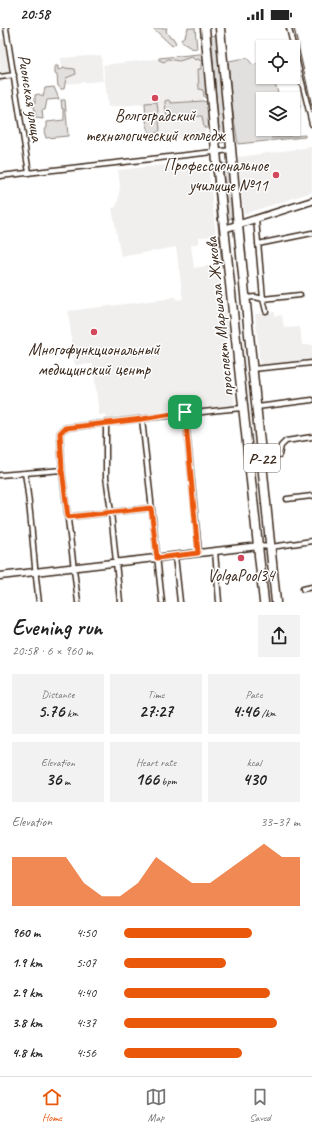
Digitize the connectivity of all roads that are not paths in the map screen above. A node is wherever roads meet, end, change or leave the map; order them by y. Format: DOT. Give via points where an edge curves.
graph roads {
  1 [pos="6,28"];
  2 [pos="289,28"];
  3 [pos="205,29"];
  4 [pos="220,29"];
  5 [pos="14,75"];
  6 [pos="0,77"];
  7 [pos="312,124"];
  8 [pos="231,150"];
  9 [pos="216,151"];
  10 [pos="29,173"];
  11 [pos="0,176"];
  12 [pos="312,201"];
  13 [pos="256,219"];
  14 [pos="238,225"];
  15 [pos="224,228"];
  16 [pos="312,233"];
  17 [pos="258,244"];
  18 [pos="300,295"];
  19 [pos="245,298"];
  20 [pos="263,299"];
  21 [pos="266,311"];
  22 [pos="312,363"];
  23 [pos="253,369"];
  24 [pos="312,400"];
  25 [pos="257,407"];
  26 [pos="244,408"];
  27 [pos="185,412"];
  28 [pos="142,419"];
  29 [pos="106,423"];
  30 [pos="312,437"];
  31 [pos="262,458"];
  32 [pos="62,470"];
  33 [pos="25,473"];
  34 [pos="0,475"];
  35 [pos="312,496"];
  36 [pos="287,499"];
  37 [pos="151,508"];
  38 [pos="111,512"];
  39 [pos="68,517"];
  40 [pos="312,541"];
  41 [pos="258,546"];
  42 [pos="271,547"];
  43 [pos="215,551"];
  44 [pos="198,553"];
  45 [pos="175,556"];
  46 [pos="157,558"];
  47 [pos="116,562"];
  48 [pos="74,567"];
  49 [pos="34,572"];
  50 [pos="0,576"];
  51 [pos="312,587"];
  52 [pos="303,589"];
  53 [pos="39,602"];
  54 [pos="78,602"];
  55 [pos="120,602"];
  56 [pos="162,602"];
  57 [pos="180,602"];
  58 [pos="219,602"];
  59 [pos="264,602"];
  60 [pos="276,602"];
  1 -- 5 [label="street, Рионская улица"];
  2 -- 7 [label="street"];
  3 -- 4 [label="highway"];
  3 -- 9 [label="highway, проспект Маршала Жукова / Р-22"];
  4 -- 8 [label="highway, проспект Маршала Жукова / Р-22"];
  5 -- 6 [label="street"];
  5 -- 10 [label="street, Рионская улица"];
  8 -- 9 [label="street"];
  8 -- 14 [label="highway, проспект Маршала Жукова / Р-22"];
  9 -- 10 [label="street"];
  9 -- 15 [label="highway, проспект Маршала Жукова / Р-22"];
  10 -- 11 [label="street"];
  12 -- 13 [label="main road"];
  13 -- 14 [label="main road"];
  13 -- 17 [label="street"];
  14 -- 15 [label="main road"];
  14 -- 19 [label="highway, проспект Маршала Жукова / Р-22"];
  15 -- 26 [label="highway, проспект Маршала Жукова / Р-22"];
  16 -- 17 [label="street"];
  17 -- 20 [label="street"];
  18 -- 20 [label="street"];
  19 -- 20 [label="street"];
  19 -- 23 [label="highway, проспект Маршала Жукова / Р-22"];
  20 -- 21 [label="street"];
  22 -- 23 [label="street"];
  23 -- 25 [label="highway, проспект Маршала Жукова / Р-22"];
  24 -- 25 [label="street"];
  25 -- 31 [label="highway, проспект Маршала Жукова / Р-22"];
  26 -- 27 [label="street"];
  26 -- 41 [label="highway, проспект Маршала Жукова / Р-22"];
  27 -- 28 [label="street"];
  27 -- 44 [label="street"];
  28 -- 29 [label="street"];
  28 -- 37 [label="street"];
  29 -- 32 [label="street" via="65,428 60,433"];
  29 -- 38 [label="street" via="106,477"];
  30 -- 31 [label="street" via="286,441 281,446 279,455"];
  31 -- 42 [label="highway, проспект Маршала Жукова / Р-22"];
  32 -- 33 [label="street"];
  32 -- 39 [label="street"];
  33 -- 34 [label="street"];
  33 -- 49 [label="street" via="33,532"];
  35 -- 36 [label="street"];
  37 -- 38 [label="street"];
  37 -- 46 [label="street"];
  38 -- 39 [label="street"];
  38 -- 47 [label="street"];
  39 -- 48 [label="street"];
  40 -- 42 [label="street"];
  41 -- 42 [label="street"];
  41 -- 43 [label="main road"];
  41 -- 59 [label="highway, проспект Маршала Жукова / Р-22"];
  42 -- 60 [label="highway, проспект Маршала Жукова / Р-22"];
  43 -- 44 [label="main road"];
  43 -- 58 [label="street"];
  44 -- 45 [label="main road"];
  45 -- 46 [label="main road"];
  45 -- 57 [label="street"];
  46 -- 47 [label="main road"];
  46 -- 56 [label="street"];
  47 -- 48 [label="main road"];
  47 -- 55 [label="street"];
  48 -- 49 [label="main road"];
  48 -- 54 [label="street"];
  49 -- 50 [label="main road"];
  49 -- 53 [label="street"];
  51 -- 52 [label="street"];
}
